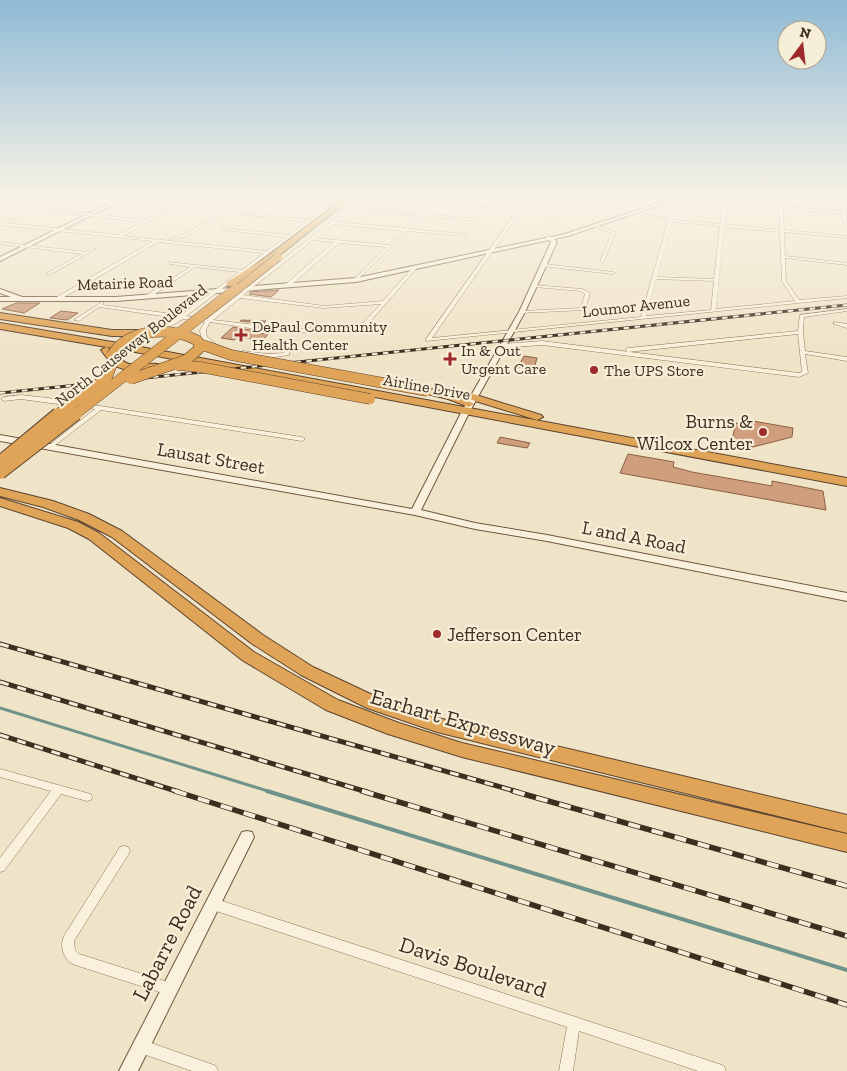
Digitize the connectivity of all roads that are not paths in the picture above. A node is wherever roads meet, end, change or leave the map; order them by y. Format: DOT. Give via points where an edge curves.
graph roads {
  1 [pos="17,245"];
  2 [pos="149,245"];
  3 [pos="194,245"];
  4 [pos="281,245"];
  5 [pos="286,245"];
  6 [pos="288,245"];
  7 [pos="305,245"];
  8 [pos="333,245"];
  9 [pos="379,245"];
  10 [pos="494,245"];
  11 [pos="523,245"];
  12 [pos="553,245"];
  13 [pos="609,245"];
  14 [pos="664,245"];
  15 [pos="719,245"];
  16 [pos="784,245"];
  17 [pos="26,246"];
  18 [pos="389,246"];
  19 [pos="94,249"];
  20 [pos="491,252"];
  21 [pos="86,253"];
  22 [pos="272,257"];
  23 [pos="784,257"];
  24 [pos="0,259"];
  25 [pos="602,261"];
  26 [pos="170,263"];
  27 [pos="847,264"];
  28 [pos="544,265"];
  29 [pos="194,266"];
  30 [pos="414,268"];
  31 [pos="243,271"];
  32 [pos="613,273"];
  33 [pos="49,274"];
  34 [pos="656,278"];
  35 [pos="356,280"];
  36 [pos="715,280"];
  37 [pos="288,285"];
  38 [pos="535,286"];
  39 [pos="251,287"];
  40 [pos="0,290"];
  41 [pos="215,292"];
  42 [pos="12,295"];
  43 [pos="239,296"];
  44 [pos="147,297"];
  45 [pos="847,297"];
  46 [pos="0,299"];
  47 [pos="57,299"];
  48 [pos="108,299"];
  49 [pos="33,300"];
  50 [pos="383,302"];
  51 [pos="798,302"];
  52 [pos="99,306"];
  53 [pos="713,310"];
  54 [pos="847,310"];
  55 [pos="522,312"];
  56 [pos="0,316"];
  57 [pos="182,317"];
  58 [pos="643,317"];
  59 [pos="0,320"];
  60 [pos="77,320"];
  61 [pos="209,320"];
  62 [pos="836,323"];
  63 [pos="0,326"];
  64 [pos="847,326"];
  65 [pos="256,327"];
  66 [pos="0,331"];
  67 [pos="297,331"];
  68 [pos="151,332"];
  69 [pos="510,332"];
  70 [pos="800,332"];
  71 [pos="199,343"];
  72 [pos="502,346"];
  73 [pos="288,347"];
  74 [pos="619,352"];
  75 [pos="802,352"];
  76 [pos="113,357"];
  77 [pos="847,359"];
  78 [pos="171,365"];
  79 [pos="159,367"];
  80 [pos="427,391"];
  81 [pos="4,399"];
  82 [pos="417,402"];
  83 [pos="66,403"];
  84 [pos="97,404"];
  85 [pos="470,404"];
  86 [pos="537,417"];
  87 [pos="0,438"];
  88 [pos="608,438"];
  89 [pos="657,439"];
  90 [pos="302,440"];
  91 [pos="16,441"];
  92 [pos="50,447"];
  93 [pos="0,464"];
  94 [pos="0,474"];
  95 [pos="847,474"];
  96 [pos="847,482"];
  97 [pos="0,492"];
  98 [pos="0,502"];
  99 [pos="415,512"];
  100 [pos="847,597"];
  101 [pos="0,773"];
  102 [pos="58,790"];
  103 [pos="87,798"];
  104 [pos="847,824"];
  105 [pos="247,836"];
  106 [pos="847,843"];
  107 [pos="124,851"];
  108 [pos="0,867"];
  109 [pos="213,904"];
  110 [pos="169,989"];
  111 [pos="574,1022"];
  112 [pos="140,1046"];
  113 [pos="128,1071"];
  114 [pos="211,1071"];
  115 [pos="566,1071"];
  116 [pos="719,1071"];
  1 -- 17 [label="street"];
  2 -- 47 [label="street"];
  3 -- 22 [label="street"];
  4 -- 22 [label="street, North Causeway Boulevard"];
  5 -- 22 [label="highway, North Causeway Boulevard"];
  6 -- 22 [label="highway, North Causeway Boulevard"];
  7 -- 39 [label="street, North Causeway Boulevard"];
  8 -- 37 [label="street"];
  9 -- 18 [label="street"];
  10 -- 20 [label="street"];
  11 -- 20 [label="street, Metairie Road"];
  12 -- 28 [label="street"];
  13 -- 25 [label="street"];
  14 -- 34 [label="street"];
  15 -- 36 [label="street"];
  16 -- 23 [label="street"];
  17 -- 21 [label="street"];
  17 -- 24 [label="street"];
  18 -- 35 [label="street"];
  19 -- 21 [label="street"];
  20 -- 30 [label="street, Metairie Road"];
  20 -- 69 [label="street, Loumor Avenue" via="428,340"];
  21 -- 33 [label="street"];
  22 -- 31 [label="street, North Causeway Boulevard"];
  22 -- 68 [label="highway" via="177,324"];
  22 -- 71 [label="highway, bridge" via="253,282 200,324 196,332"];
  22 -- 84 [label="highway, North Causeway Boulevard, bridge"];
  22 -- 93 [label="highway, North Causeway Boulevard, bridge"];
  23 -- 27 [label="street"];
  23 -- 51 [label="street" via="785,284"];
  26 -- 29 [label="street"];
  28 -- 32 [label="street"];
  28 -- 38 [label="street"];
  29 -- 31 [label="street"];
  29 -- 44 [label="street"];
  30 -- 35 [label="street, Metairie Road"];
  30 -- 50 [label="street"];
  31 -- 41 [label="street, North Causeway Boulevard"];
  34 -- 36 [label="street"];
  34 -- 58 [label="street"];
  35 -- 37 [label="street, Metairie Road"];
  36 -- 53 [label="street"];
  37 -- 39 [label="street, Metairie Road"];
  38 -- 55 [label="street"];
  38 -- 55 [label="street" via="588,293 580,310"];
  39 -- 41 [label="street, Metairie Road"];
  39 -- 43 [label="street, North Causeway Boulevard"];
  40 -- 42 [label="street"];
  41 -- 44 [label="street, Metairie Road"];
  41 -- 57 [label="street, North Causeway Boulevard"];
  42 -- 46 [label="street"];
  42 -- 49 [label="street"];
  43 -- 50 [label="street" via="324,307"];
  43 -- 61 [label="street, North Causeway Boulevard"];
  44 -- 48 [label="street, Metairie Road"];
  45 -- 51 [label="street, Loumor Avenue"];
  46 -- 49 [label="street, Metairie Road"];
  47 -- 48 [label="street, Metairie Road"];
  47 -- 49 [label="street, Metairie Road"];
  48 -- 52 [label="street"];
  50 -- 67 [label="street" via="365,324"];
  51 -- 53 [label="street, Loumor Avenue"];
  52 -- 57 [label="street"];
  52 -- 60 [label="street"];
  53 -- 58 [label="street, Loumor Avenue"];
  54 -- 70 [label="street" via="802,316"];
  55 -- 69 [label="street"];
  56 -- 68 [label="highway, bridge" via="112,333"];
  57 -- 61 [label="street"];
  57 -- 68 [label="street, North Causeway Boulevard"];
  58 -- 69 [label="street, Loumor Avenue"];
  59 -- 85 [label="highway, Airline Drive"];
  61 -- 65 [label="street"];
  61 -- 73 [label="street, North Causeway Boulevard" via="203,330 204,338 222,349 268,356 287,354"];
  62 -- 64 [label="street"];
  63 -- 82 [label="highway, Airline Drive"];
  66 -- 76 [label="highway" via="101,348"];
  68 -- 71 [label="highway, bridge" via="186,334"];
  68 -- 76 [label="highway, bridge" via="122,342 114,348"];
  69 -- 72 [label="street"];
  70 -- 74 [label="street"];
  70 -- 75 [label="street"];
  71 -- 78 [label="highway, bridge" via="195,354"];
  71 -- 80 [label="highway, bridge" via="226,354"];
  72 -- 74 [label="street" via="542,343"];
  72 -- 85 [label="street"];
  74 -- 75 [label="street" via="801,375 805,373"];
  75 -- 77 [label="street"];
  76 -- 79 [label="highway, bridge" via="131,367"];
  76 -- 93 [label="highway, bridge" via="107,377 24,440"];
  78 -- 79 [label="highway, bridge"];
  78 -- 82 [label="highway, bridge" via="200,366 370,399"];
  79 -- 94 [label="highway, bridge" via="126,382 44,446"];
  80 -- 85 [label="highway"];
  81 -- 83 [label="street" via="34,398"];
  82 -- 85 [label="highway, Airline Drive"];
  83 -- 84 [label="street"];
  83 -- 91 [label="street"];
  84 -- 90 [label="street"];
  84 -- 92 [label="street"];
  84 -- 94 [label="highway, North Causeway Boulevard, bridge"];
  85 -- 86 [label="highway, Airline Drive"];
  85 -- 88 [label="highway, Airline Drive"];
  85 -- 99 [label="street"];
  86 -- 89 [label="highway, Airline Drive"];
  87 -- 91 [label="street, Lausat Street"];
  88 -- 89 [label="highway" via="648,443"];
  88 -- 96 [label="highway, Airline Drive"];
  89 -- 95 [label="highway, Airline Drive"];
  91 -- 92 [label="street, Lausat Street"];
  92 -- 99 [label="street, Lausat Street"];
  97 -- 104 [label="highway, Earhart Expressway" via="48,504 118,534 257,639 307,671 373,703 437,725"];
  98 -- 106 [label="highway, Earhart Expressway" via="73,525 94,536 248,656 332,705 462,750"];
  99 -- 100 [label="street, L and A Road"];
  101 -- 102 [label="street"];
  102 -- 103 [label="street"];
  102 -- 108 [label="street"];
  105 -- 109 [label="street, Labarre Road"];
  107 -- 110 [label="street" via="68,940 69,952 75,959"];
  109 -- 110 [label="street, Labarre Road"];
  109 -- 111 [label="street, Davis Boulevard"];
  110 -- 112 [label="street, Labarre Road"];
  111 -- 115 [label="street"];
  111 -- 116 [label="street, Davis Boulevard"];
  112 -- 113 [label="street, Labarre Road"];
  112 -- 114 [label="street"];
}
